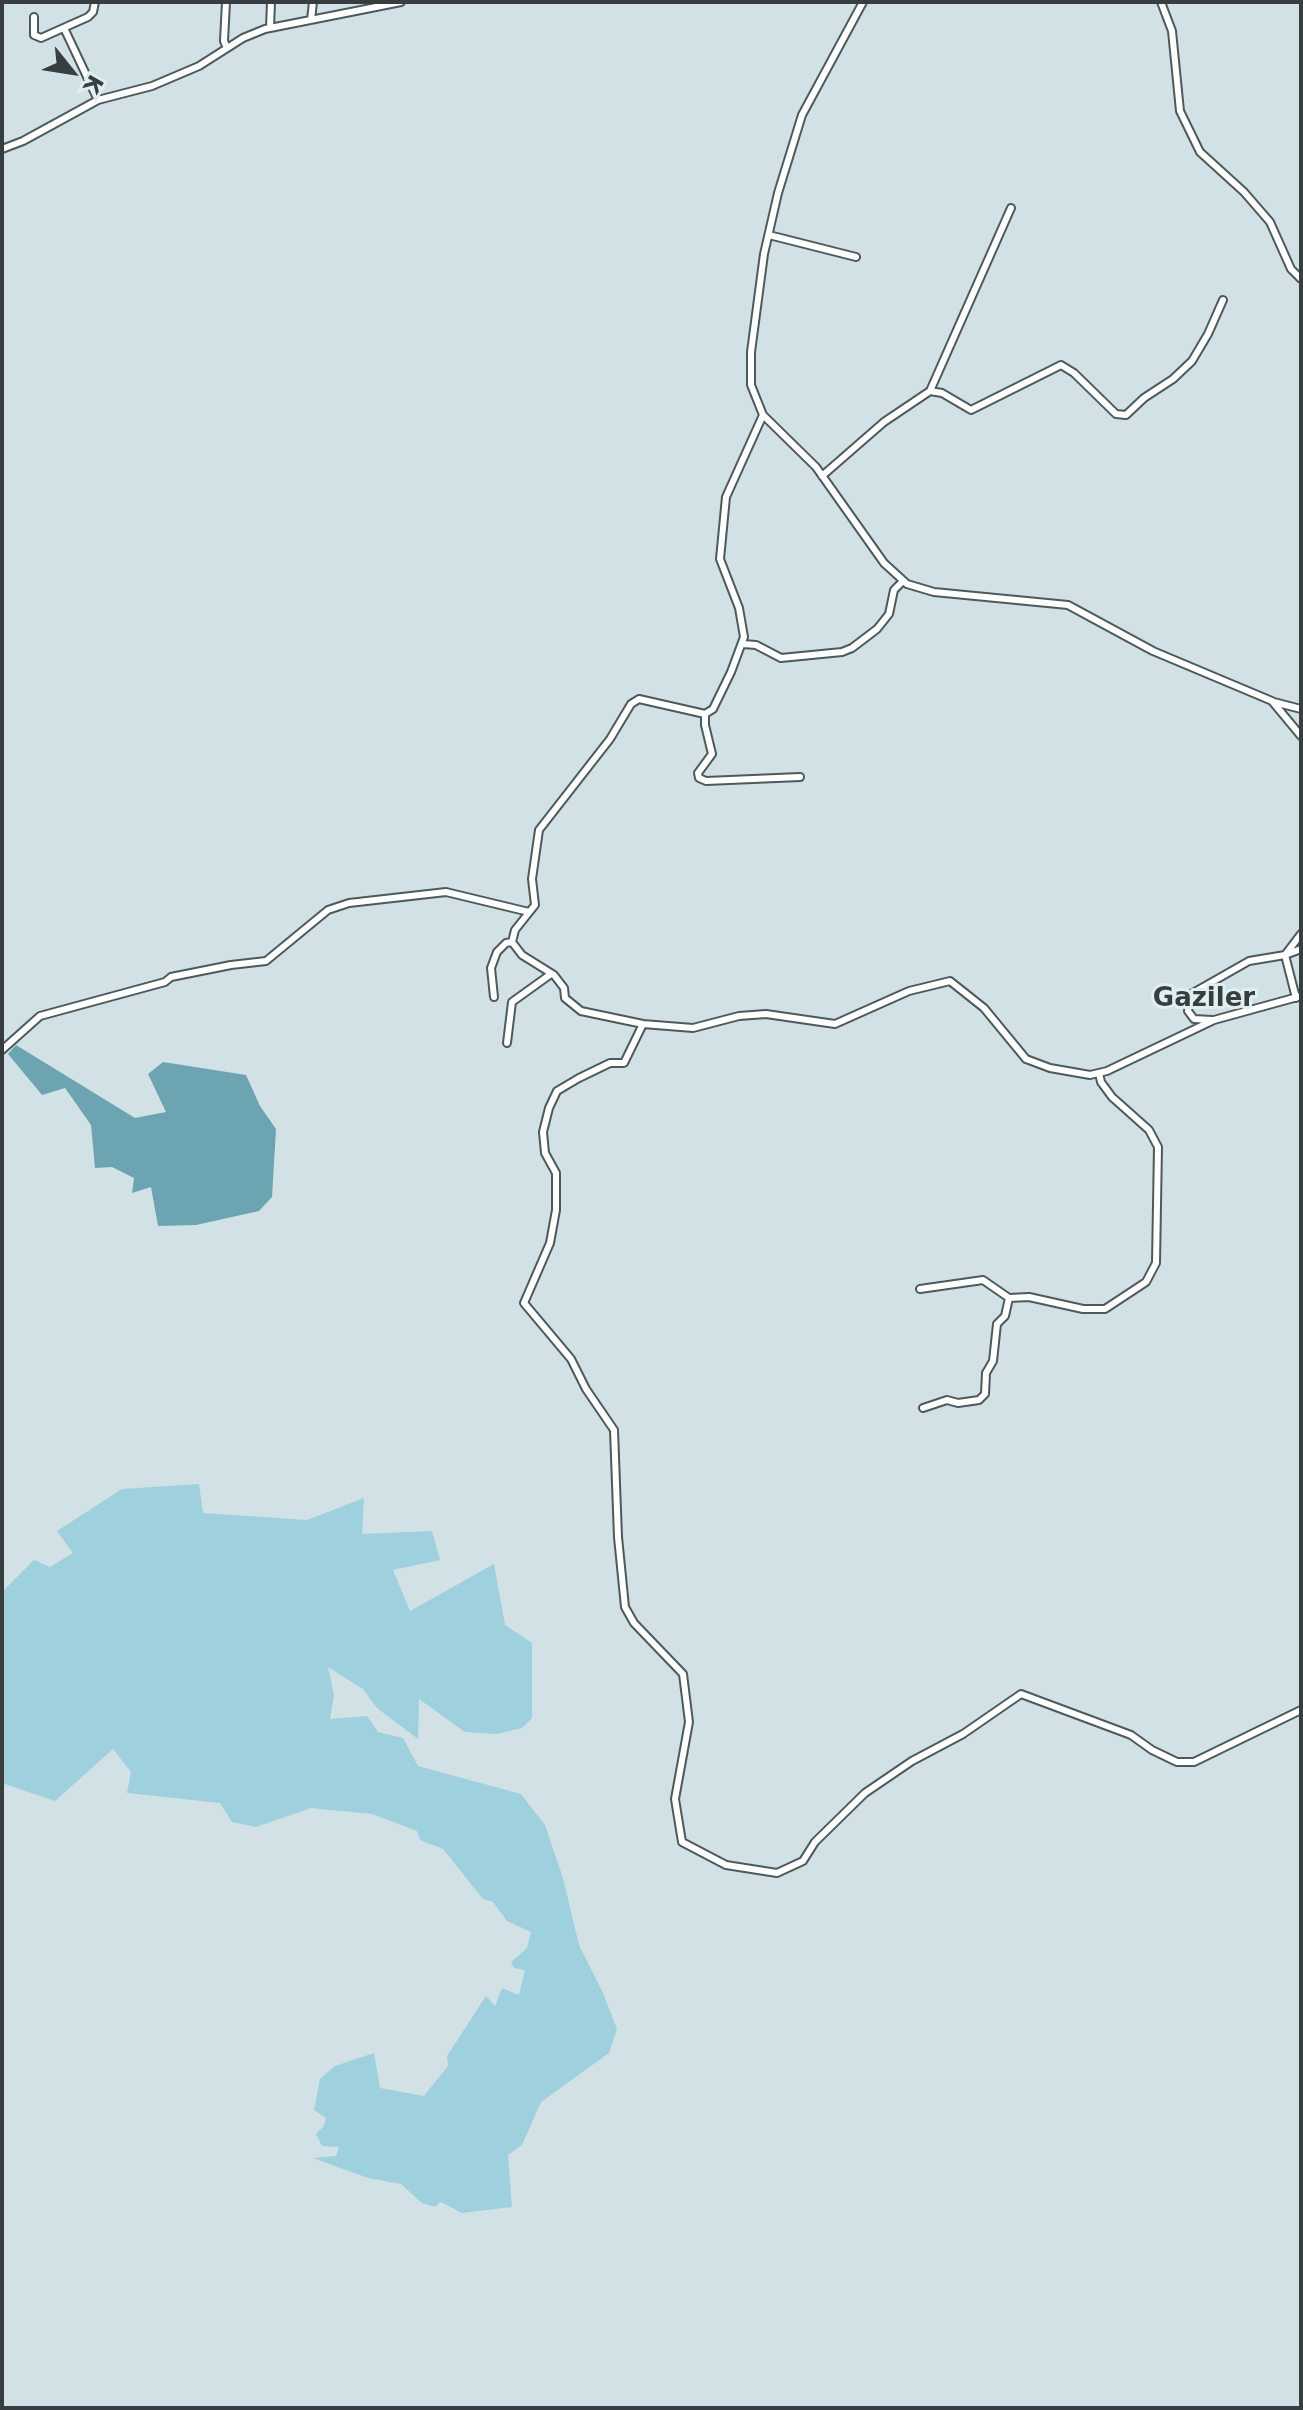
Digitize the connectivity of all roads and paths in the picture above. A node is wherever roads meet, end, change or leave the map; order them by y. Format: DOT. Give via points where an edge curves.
graph roads {
  1 [pos="95,2"];
  2 [pos="226,2"];
  3 [pos="271,2"];
  4 [pos="313,2"];
  5 [pos="401,2"];
  6 [pos="863,2"];
  7 [pos="1161,2"];
  8 [pos="363,6"];
  9 [pos="34,17"];
  10 [pos="311,20"];
  11 [pos="64,28"];
  12 [pos="270,28"];
  13 [pos="227,48"];
  14 [pos="98,100"];
  15 [pos="2,149"];
  16 [pos="1011,208"];
  17 [pos="769,235"];
  18 [pos="856,257"];
  19 [pos="1301,279"];
  20 [pos="1223,300"];
  21 [pos="930,391"];
  22 [pos="763,415"];
  23 [pos="822,476"];
  24 [pos="903,581"];
  25 [pos="743,644"];
  26 [pos="1272,701"];
  27 [pos="1301,709"];
  28 [pos="705,714"];
  29 [pos="1301,736"];
  30 [pos="800,777"];
  31 [pos="529,912"];
  32 [pos="1301,934"];
  33 [pos="512,942"];
  34 [pos="1301,949"];
  35 [pos="1285,955"];
  36 [pos="551,974"];
  37 [pos="494,997"];
  38 [pos="1298,997"];
  39 [pos="1214,1020"];
  40 [pos="643,1024"];
  41 [pos="507,1043"];
  42 [pos="2,1050"];
  43 [pos="1099,1073"];
  44 [pos="920,1289"];
  45 [pos="1009,1298"];
  46 [pos="923,1408"];
  47 [pos="1301,1710"];
  1 -- 11 [label="street" via="90,16"];
  2 -- 13 [label="street"];
  3 -- 12 [label="street"];
  4 -- 10 [label="street"];
  5 -- 8 [label="street"];
  6 -- 17 [label="street" via="802,115"];
  7 -- 19 [label="street" via="1172,31 1180,111 1200,152 1270,222 1291,269"];
  8 -- 10 [label="street"];
  9 -- 11 [label="street" via="38,38"];
  10 -- 12 [label="street"];
  11 -- 14 [label="street"];
  12 -- 13 [label="street"];
  13 -- 14 [label="street" via="152,86"];
  14 -- 15 [label="street"];
  16 -- 21 [label="street"];
  17 -- 18 [label="street"];
  17 -- 22 [label="street" via="751,352 751,385"];
  20 -- 21 [label="street" via="1192,361 1126,415 1116,414 1061,365 973,410"];
  21 -- 23 [label="street" via="895,413"];
  22 -- 23 [label="street"];
  22 -- 25 [label="street" via="726,497 720,559 739,608"];
  23 -- 24 [label="street" via="884,563"];
  24 -- 25 [label="street" via="877,629 842,652 781,658"];
  24 -- 26 [label="street" via="934,592 1068,605 1153,651"];
  25 -- 28 [label="street" via="713,709"];
  26 -- 27 [label="street"];
  26 -- 29 [label="street"];
  28 -- 30 [label="street" via="712,754 699,778"];
  28 -- 31 [label="street" via="639,699 631,704 539,830 532,879 535,905"];
  31 -- 33 [label="street"];
  31 -- 42 [label="street" via="446,892 349,903 328,910 266,961 171,977 40,1016"];
  32 -- 35 [label="street"];
  33 -- 36 [label="street"];
  33 -- 37 [label="street" via="497,952 491,968"];
  34 -- 35 [label="street"];
  35 -- 38 [label="street"];
  35 -- 39 [label="street" via="1249,961 1197,988 1188,1011 1194,1019"];
  36 -- 40 [label="street" via="564,988 565,998 581,1011"];
  36 -- 41 [label="street" via="512,1002"];
  38 -- 39 [label="street"];
  39 -- 43 [label="street"];
  40 -- 43 [label="street" via="693,1028 766,1014 835,1024 909,991 950,981 984,1008 1026,1059 1050,1068"];
  40 -- 47 [label="street" via="624,1063 610,1063 557,1091 549,1108 543,1132 545,1153 556,1173 556,1210 550,1243 524,1303 571,1359 614,1430 625,1607 683,1674 689,1722 675,1799 682,1842 726,1865 777,1873 803,1861 865,1793 1021,1694 1131,1735 1177,1762 1194,1762"];
  43 -- 45 [label="street" via="1112,1097 1149,1130 1158,1147 1156,1263 1146,1282 1105,1309"];
  44 -- 45 [label="street" via="983,1280"];
  45 -- 46 [label="street" via="997,1324 985,1394 979,1400 947,1400"];
}
